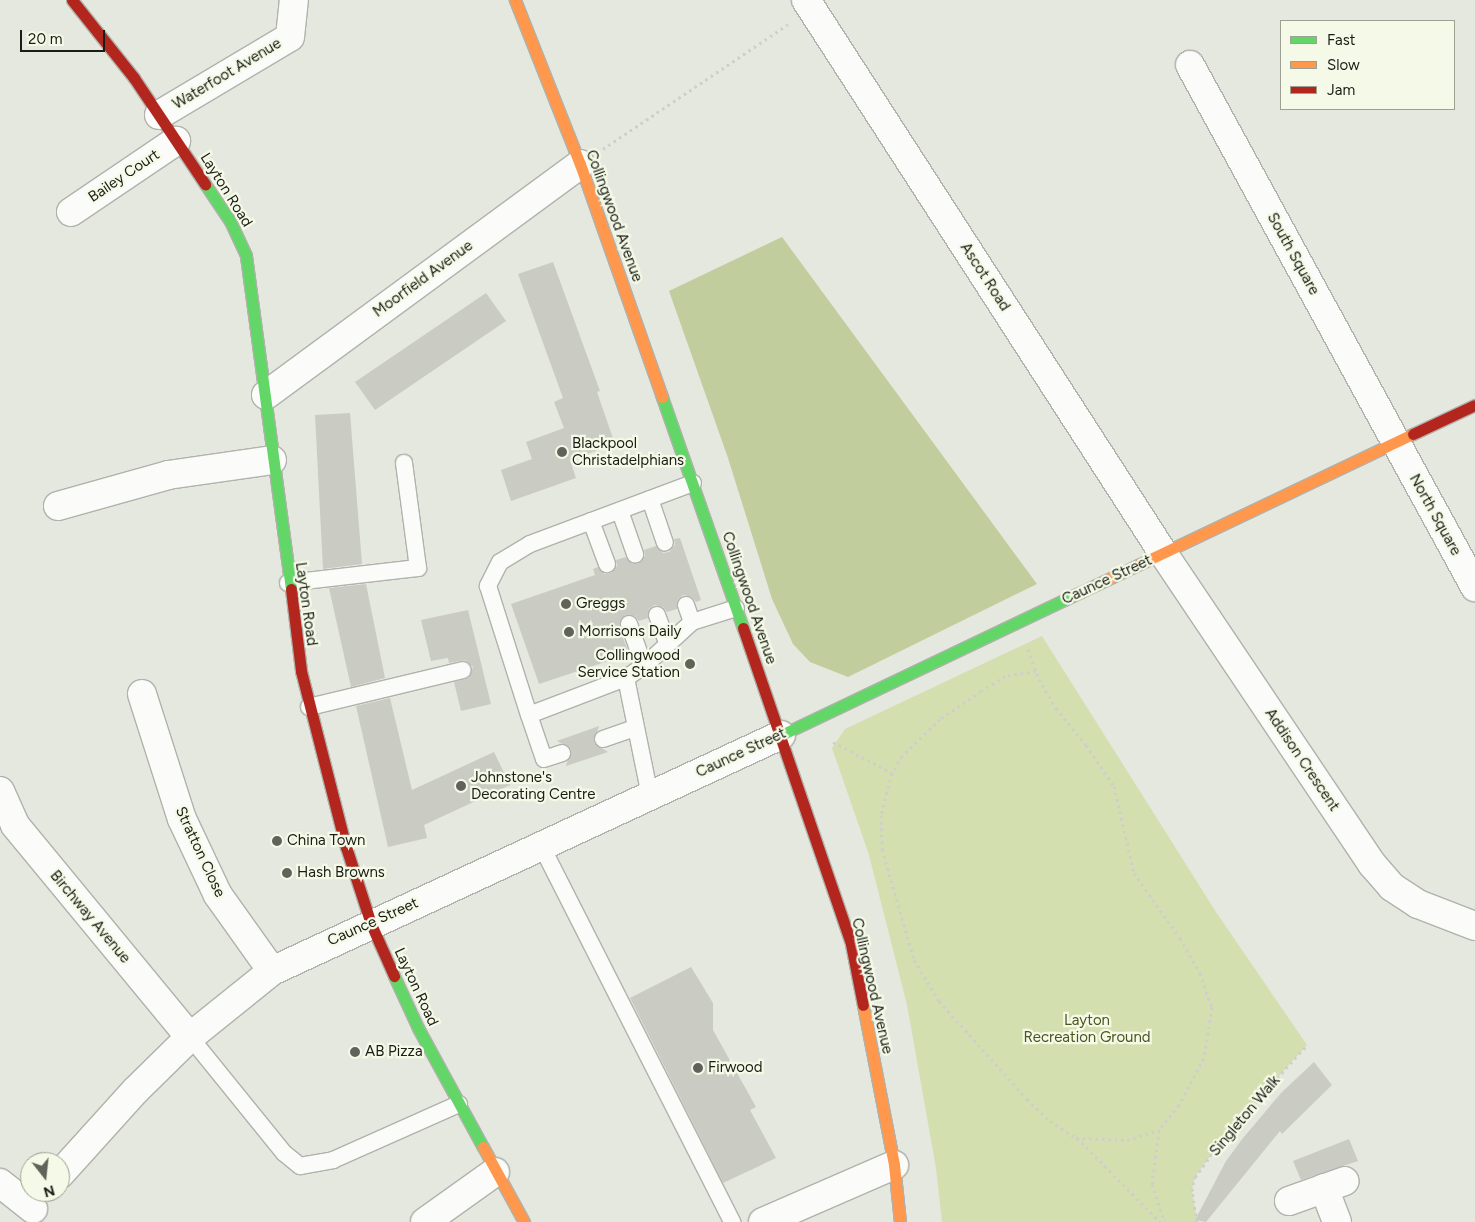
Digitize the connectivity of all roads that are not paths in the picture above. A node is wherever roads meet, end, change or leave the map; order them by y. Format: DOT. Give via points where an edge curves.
graph roads {
  1 [pos="72,0"];
  2 [pos="294,0"];
  3 [pos="515,0"];
  4 [pos="808,2"];
  5 [pos="1190,66"];
  6 [pos="159,115"];
  7 [pos="176,141"];
  8 [pos="580,164"];
  9 [pos="72,212"];
  10 [pos="266,395"];
  11 [pos="1475,405"];
  12 [pos="1395,442"];
  13 [pos="272,460"];
  14 [pos="404,463"];
  15 [pos="692,483"];
  16 [pos="650,499"];
  17 [pos="58,506"];
  18 [pos="620,511"];
  19 [pos="591,521"];
  20 [pos="665,543"];
  21 [pos="1163,553"];
  22 [pos="635,554"];
  23 [pos="607,564"];
  24 [pos="288,583"];
  25 [pos="1475,587"];
  26 [pos="686,605"];
  27 [pos="736,608"];
  28 [pos="657,615"];
  29 [pos="692,622"];
  30 [pos="629,624"];
  31 [pos="667,643"];
  32 [pos="644,666"];
  33 [pos="463,670"];
  34 [pos="626,678"];
  35 [pos="142,694"];
  36 [pos="310,707"];
  37 [pos="529,715"];
  38 [pos="636,728"];
  39 [pos="791,730"];
  40 [pos="603,739"];
  41 [pos="562,754"];
  42 [pos="0,791"];
  43 [pos="650,796"];
  44 [pos="542,845"];
  45 [pos="370,924"];
  46 [pos="1475,926"];
  47 [pos="272,971"];
  48 [pos="190,1037"];
  49 [pos="459,1104"];
  50 [pos="70,1163"];
  51 [pos="894,1165"];
  52 [pos="496,1172"];
  53 [pos="0,1183"];
  54 [pos="1289,1201"];
  55 [pos="35,1208"];
  56 [pos="425,1222"];
  57 [pos="524,1222"];
  58 [pos="732,1222"];
  59 [pos="763,1222"];
  60 [pos="900,1222"];
  61 [pos="1337,1222"];
  1 -- 6 [label="street, Layton Road" via="108,41"];
  2 -- 6 [label="street, Waterfoot Avenue" via="290,37"];
  3 -- 8 [label="street, Collingwood Avenue"];
  4 -- 21 [label="street, Ascot Road"];
  5 -- 12 [label="street, South Square"];
  6 -- 7 [label="street, Layton Road"];
  7 -- 9 [label="street, Bailey Court"];
  7 -- 10 [label="street, Layton Road" via="230,221 246,256"];
  8 -- 10 [label="street, Moorfield Avenue"];
  8 -- 15 [label="street, Collingwood Avenue"];
  10 -- 13 [label="street, Layton Road"];
  11 -- 12 [label="street, Caunce Street"];
  12 -- 21 [label="street, Caunce Street"];
  12 -- 25 [label="street, North Square"];
  13 -- 17 [label="street" via="168,475"];
  13 -- 24 [label="street, Layton Road"];
  14 -- 24 [label="lane" via="418,568"];
  15 -- 16 [label="lane"];
  15 -- 27 [label="street, Collingwood Avenue"];
  16 -- 18 [label="lane"];
  16 -- 20 [label="lane"];
  18 -- 19 [label="lane"];
  18 -- 22 [label="lane"];
  19 -- 23 [label="lane"];
  19 -- 37 [label="lane" via="516,550 500,562 488,586"];
  21 -- 39 [label="street, Caunce Street"];
  21 -- 46 [label="street, Addison Crescent" via="1372,864 1392,887 1418,904"];
  24 -- 36 [label="street, Layton Road"];
  26 -- 29 [label="lane"];
  27 -- 29 [label="lane"];
  27 -- 39 [label="street, Collingwood Avenue"];
  28 -- 31 [label="lane"];
  29 -- 31 [label="lane"];
  30 -- 32 [label="lane"];
  31 -- 32 [label="lane"];
  32 -- 34 [label="lane"];
  33 -- 36 [label="lane"];
  34 -- 37 [label="lane"];
  34 -- 38 [label="lane"];
  35 -- 47 [label="street, Stratton Close" via="182,819 218,895"];
  36 -- 45 [label="street, Layton Road"];
  37 -- 41 [label="lane" via="544,759"];
  38 -- 40 [label="lane"];
  38 -- 43 [label="lane"];
  39 -- 43 [label="street, Caunce Street"];
  39 -- 51 [label="street, Collingwood Avenue" via="850,944"];
  42 -- 48 [label="street, Birchway Avenue" via="15,825"];
  43 -- 44 [label="street, Caunce Street"];
  44 -- 45 [label="street, Caunce Street"];
  44 -- 58 [label="lane"];
  45 -- 47 [label="street, Caunce Street"];
  45 -- 49 [label="street, Layton Road" via="418,1028"];
  47 -- 48 [label="street, Caunce Street"];
  48 -- 49 [label="lane" via="284,1153 300,1166 333,1160"];
  48 -- 50 [label="street, Caunce Street" via="136,1090"];
  49 -- 52 [label="street, Layton Road"];
  51 -- 59 [label="street"];
  51 -- 60 [label="street, Collingwood Avenue"];
  52 -- 56 [label="street"];
  52 -- 57 [label="street, Layton Road"];
  53 -- 55 [label="street"];
  54 -- 61 [label="street" via="1334,1184"];
}
